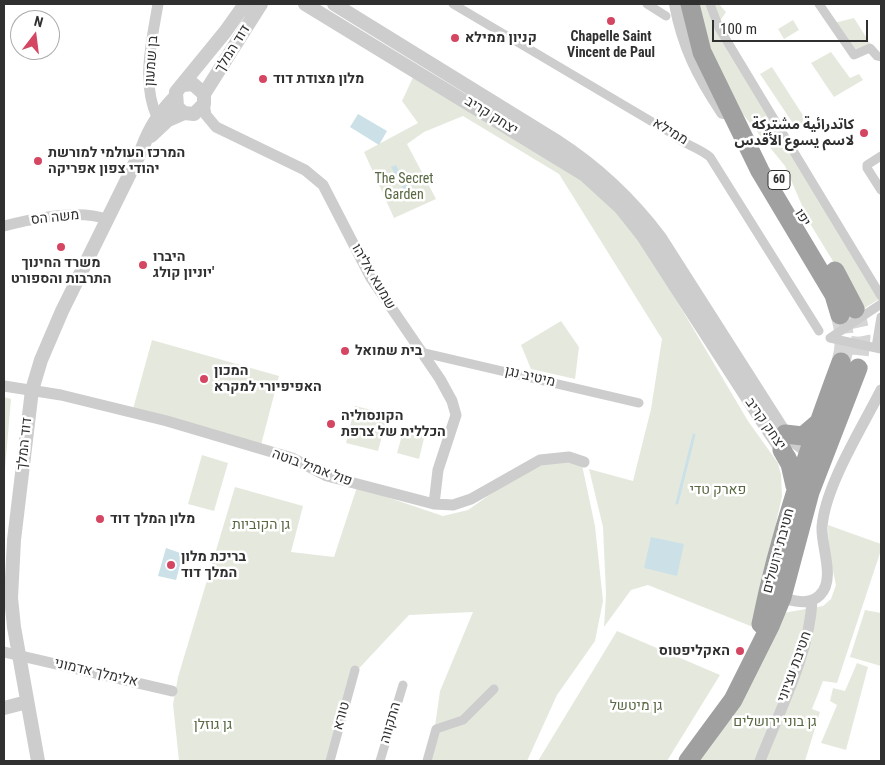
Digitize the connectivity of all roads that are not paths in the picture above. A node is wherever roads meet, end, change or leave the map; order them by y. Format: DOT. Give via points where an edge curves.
graph roads {
  1 [pos="158,4"];
  2 [pos="271,4"];
  3 [pos="305,4"];
  4 [pos="334,4"];
  5 [pos="453,4"];
  6 [pos="646,4"];
  7 [pos="676,4"];
  8 [pos="690,4"];
  9 [pos="710,4"];
  10 [pos="819,4"];
  11 [pos="254,7"];
  12 [pos="666,16"];
  13 [pos="702,52"];
  14 [pos="881,57"];
  15 [pos="183,85"];
  16 [pos="175,97"];
  17 [pos="204,99"];
  18 [pos="184,113"];
  19 [pos="156,117"];
  20 [pos="142,149"];
  21 [pos="881,156"];
  22 [pos="760,171"];
  23 [pos="881,190"];
  24 [pos="106,220"];
  25 [pos="4,226"];
  26 [pos="881,296"];
  27 [pos="881,304"];
  28 [pos="881,317"];
  29 [pos="818,331"];
  30 [pos="878,348"];
  31 [pos="420,352"];
  32 [pos="4,386"];
  33 [pos="32,390"];
  34 [pos="881,390"];
  35 [pos="639,403"];
  36 [pos="817,424"];
  37 [pos="784,442"];
  38 [pos="811,458"];
  39 [pos="584,462"];
  40 [pos="796,490"];
  41 [pos="434,504"];
  42 [pos="774,595"];
  43 [pos="812,600"];
  44 [pos="4,652"];
  45 [pos="19,655"];
  46 [pos="355,670"];
  47 [pos="403,685"];
  48 [pos="494,689"];
  49 [pos="172,691"];
  50 [pos="28,702"];
  51 [pos="4,708"];
  52 [pos="38,761"];
  53 [pos="330,761"];
  54 [pos="380,761"];
  55 [pos="427,761"];
  56 [pos="688,761"];
  57 [pos="760,761"];
  1 -- 19 [label="street, בן שמעון" via="148,79"];
  2 -- 11 [label="street"];
  3 -- 37 [label="street, יצחק קריב" via="572,167 609,195 643,236"];
  4 -- 37 [label="street, יצחק קריב" via="556,141 618,187 660,238"];
  5 -- 29 [label="street, ממילא" via="710,157"];
  6 -- 12 [label="street"];
  7 -- 22 [label="street, יפו" via="700,78"];
  8 -- 13 [label="highway, יפו / 60"];
  9 -- 26 [label="street" via="719,28"];
  10 -- 14 [label="street" via="854,55 870,48"];
  11 -- 15 [label="street, דוד המלך" via="225,32"];
  11 -- 17 [label="street, דוד המלך"];
  13 -- 22 [label="highway, יפו / 60"];
  13 -- 22 [label="highway, יפו / 60" via="844,286 848,312"];
  15 -- 16 [label="street"];
  15 -- 17 [label="street" via="194,84"];
  16 -- 18 [label="street" via="177,107"];
  16 -- 19 [label="street, דוד המלך"];
  17 -- 18 [label="street" via="198,112"];
  17 -- 31 [label="street, שמעא אליהו" via="206,115 216,126 305,170 323,185 371,278"];
  18 -- 20 [label="street, דוד המלך" via="162,124"];
  19 -- 20 [label="street, דוד המלך"];
  20 -- 24 [label="street, דוד המלך"];
  21 -- 23 [label="street" via="867,168"];
  24 -- 25 [label="street, משה הס" via="88,215 70,216"];
  24 -- 33 [label="street, דוד המלך" via="45,349"];
  27 -- 30 [label="street" via="830,338"];
  28 -- 30 [label="street"];
  31 -- 35 [label="street, מיטיב נגן"];
  31 -- 41 [label="street, שמעא אליהו" via="448,393 456,415 438,470"];
  32 -- 33 [label="street, פול אמיל בוטה"];
  33 -- 41 [label="street, פול אמיל בוטה" via="167,421 292,458 327,476"];
  33 -- 45 [label="street, דוד המלך" via="12,566 12,614"];
  34 -- 43 [label="street" via="828,500 822,528 827,575 820,595"];
  36 -- 37 [label="highway" via="803,436"];
  36 -- 38 [label="highway"];
  36 -- 38 [label="highway" via="850,365"];
  37 -- 38 [label="street, יצחק קריב"];
  37 -- 40 [label="highway"];
  38 -- 40 [label="highway, חטיבת ירושלים"];
  38 -- 42 [label="highway, חטיבת ירושלים" via="795,544"];
  39 -- 41 [label="street, פול אמיל בוטה" via="569,456 540,460 471,499 453,505"];
  40 -- 42 [label="highway, חטיבת ירושלים"];
  42 -- 43 [label="street" via="805,602"];
  42 -- 56 [label="highway, חטיבת ירושלים" via="756,652 733,700"];
  43 -- 57 [label="street, חטיבת עציוני" via="805,644"];
  44 -- 45 [label="street, אלימלך אדמוני"];
  45 -- 49 [label="street, אלימלך אדמוני"];
  45 -- 50 [label="street, דוד המלך"];
  46 -- 53 [label="street, טורא"];
  47 -- 54 [label="street, התקווה"];
  48 -- 55 [label="street" via="463,720 436,729"];
  50 -- 51 [label="street"];
  50 -- 52 [label="street, דוד המלך"];
}
